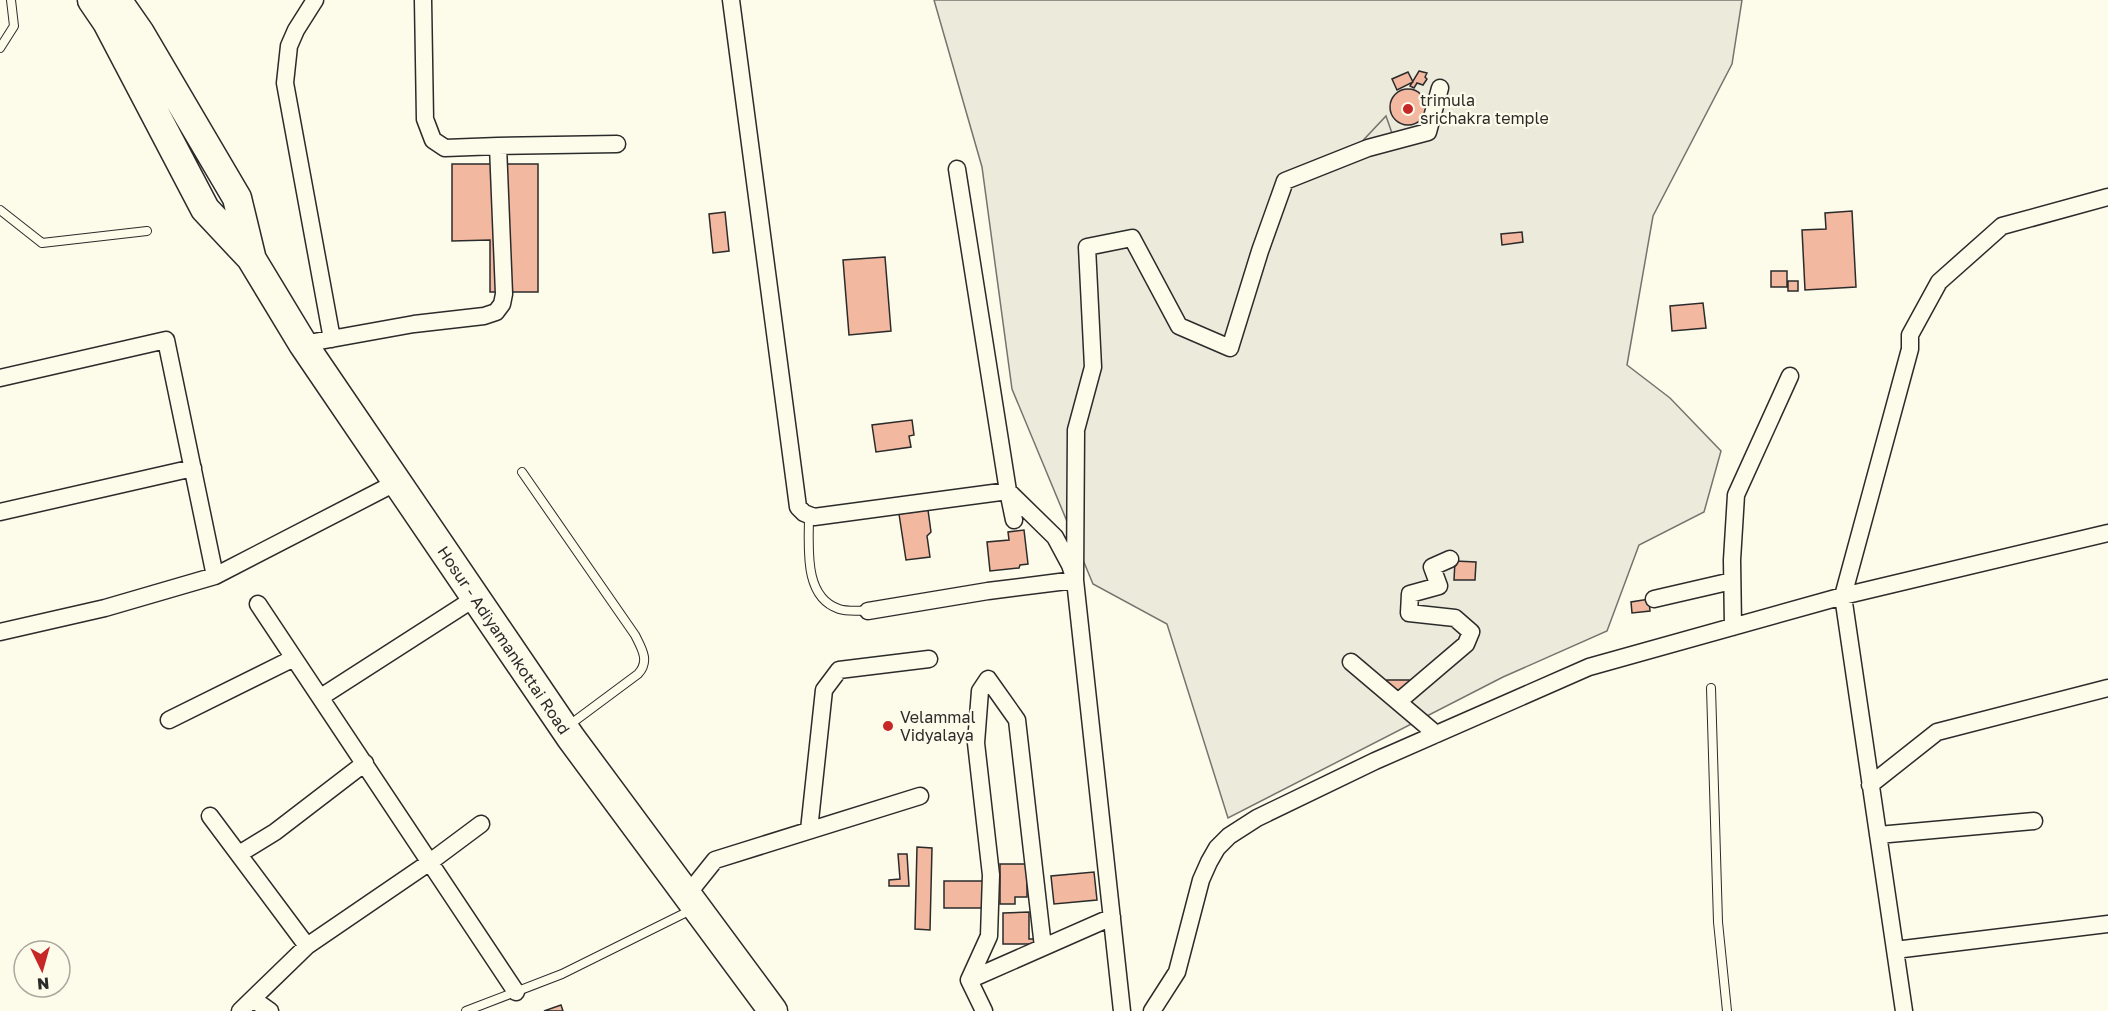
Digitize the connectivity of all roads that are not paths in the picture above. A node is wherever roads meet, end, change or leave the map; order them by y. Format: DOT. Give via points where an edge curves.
graph roads {
  1 [pos="11,0"];
  2 [pos="92,0"];
  3 [pos="117,0"];
  4 [pos="315,0"];
  5 [pos="423,0"];
  6 [pos="731,0"];
  7 [pos="0,48"];
  8 [pos="1440,88"];
  9 [pos="617,144"];
  10 [pos="498,146"];
  11 [pos="957,169"];
  12 [pos="2108,197"];
  13 [pos="0,210"];
  14 [pos="147,231"];
  15 [pos="251,258"];
  16 [pos="332,339"];
  17 [pos="303,344"];
  18 [pos="1790,376"];
  19 [pos="0,378"];
  20 [pos="193,468"];
  21 [pos="522,472"];
  22 [pos="397,482"];
  23 [pos="1008,491"];
  24 [pos="0,512"];
  25 [pos="809,516"];
  26 [pos="1014,520"];
  27 [pos="2108,533"];
  28 [pos="1449,559"];
  29 [pos="215,576"];
  30 [pos="1075,580"];
  31 [pos="1732,581"];
  32 [pos="1843,596"];
  33 [pos="476,598"];
  34 [pos="1654,599"];
  35 [pos="258,604"];
  36 [pos="868,611"];
  37 [pos="1733,627"];
  38 [pos="0,632"];
  39 [pos="294,658"];
  40 [pos="929,659"];
  41 [pos="1352,662"];
  42 [pos="1711,688"];
  43 [pos="2108,688"];
  44 [pos="321,698"];
  45 [pos="1399,701"];
  46 [pos="169,720"];
  47 [pos="564,729"];
  48 [pos="1436,734"];
  49 [pos="364,764"];
  50 [pos="1870,785"];
  51 [pos="920,796"];
  52 [pos="210,816"];
  53 [pos="2034,821"];
  54 [pos="481,824"];
  55 [pos="809,830"];
  56 [pos="1878,835"];
  57 [pos="239,854"];
  58 [pos="430,862"];
  59 [pos="691,901"];
  60 [pos="1112,917"];
  61 [pos="2108,924"];
  62 [pos="307,946"];
  63 [pos="1043,947"];
  64 [pos="1894,950"];
  65 [pos="969,980"];
  66 [pos="516,992"];
  67 [pos="253,999"];
  68 [pos="240,1011"];
  69 [pos="270,1011"];
  70 [pos="466,1011"];
  71 [pos="773,1011"];
  72 [pos="984,1011"];
  73 [pos="1122,1011"];
  74 [pos="1152,1011"];
  75 [pos="1727,1011"];
  76 [pos="1904,1011"];
  1 -- 7 [label="lane" via="14,26"];
  2 -- 15 [label="highway, Hosur - Adiyamankottai Road" via="205,209"];
  3 -- 15 [label="highway, Hosur - Adiyamankottai Road" via="237,198"];
  4 -- 16 [label="street" via="289,46 285,83"];
  5 -- 10 [label="street" via="424,118 433,140 446,148"];
  6 -- 25 [label="street" via="798,507"];
  8 -- 30 [label="street" via="1428,132 1368,148 1285,181 1230,348 1179,326 1132,238 1087,247 1093,367 1076,430"];
  9 -- 10 [label="street"];
  10 -- 16 [label="street" via="504,294 496,312"];
  11 -- 23 [label="street"];
  12 -- 32 [label="street" via="2002,226 1939,282 1910,335 1910,349"];
  13 -- 14 [label="lane" via="42,243"];
  15 -- 17 [label="highway, Hosur - Adiyamankottai Road"];
  16 -- 17 [label="street"];
  17 -- 22 [label="highway, Hosur - Adiyamankottai Road"];
  18 -- 31 [label="street" via="1736,495"];
  19 -- 20 [label="street" via="166,340"];
  20 -- 24 [label="street"];
  20 -- 29 [label="street"];
  21 -- 47 [label="lane" via="635,635 645,661 638,674"];
  22 -- 29 [label="street"];
  22 -- 33 [label="highway, Hosur - Adiyamankottai Road"];
  23 -- 25 [label="street"];
  23 -- 26 [label="street"];
  23 -- 30 [label="street" via="1055,537"];
  25 -- 36 [label="lane" via="808,556 814,583 825,602 841,610"];
  27 -- 32 [label="street"];
  28 -- 45 [label="street" via="1432,567 1440,586 1410,594 1409,613 1455,618 1471,632 1466,644"];
  29 -- 38 [label="street" via="105,608"];
  30 -- 36 [label="street"];
  30 -- 60 [label="street"];
  31 -- 34 [label="street"];
  31 -- 37 [label="street"];
  32 -- 37 [label="street"];
  32 -- 50 [label="street"];
  33 -- 44 [label="street"];
  33 -- 47 [label="highway, Hosur - Adiyamankottai Road"];
  35 -- 39 [label="street"];
  37 -- 48 [label="street" via="1589,667"];
  39 -- 44 [label="street"];
  39 -- 46 [label="street"];
  40 -- 55 [label="street" via="839,670 824,690"];
  41 -- 45 [label="street"];
  42 -- 75 [label="lane" via="1718,922"];
  43 -- 50 [label="street" via="1937,732"];
  44 -- 49 [label="street"];
  45 -- 48 [label="street"];
  47 -- 59 [label="highway, Hosur - Adiyamankottai Road"];
  48 -- 74 [label="street" via="1257,818 1229,836 1217,848 1201,880 1177,972"];
  49 -- 57 [label="street" via="275,832"];
  49 -- 58 [label="street"];
  50 -- 56 [label="street"];
  51 -- 55 [label="street"];
  52 -- 57 [label="street"];
  53 -- 56 [label="street"];
  54 -- 58 [label="street"];
  55 -- 59 [label="street" via="715,860"];
  56 -- 64 [label="street"];
  57 -- 62 [label="street"];
  58 -- 62 [label="street"];
  58 -- 66 [label="street"];
  59 -- 66 [label="lane" via="562,974"];
  59 -- 71 [label="highway, Hosur - Adiyamankottai Road"];
  60 -- 63 [label="street"];
  60 -- 73 [label="street"];
  61 -- 64 [label="street"];
  62 -- 67 [label="street"];
  63 -- 65 [label="street"];
  63 -- 65 [label="street" via="1017,720 988,679 980,691 976,743 991,875 989,936"];
  64 -- 76 [label="street"];
  65 -- 72 [label="street"];
  66 -- 70 [label="lane"];
  67 -- 68 [label="street"];
  67 -- 69 [label="street"];
}
